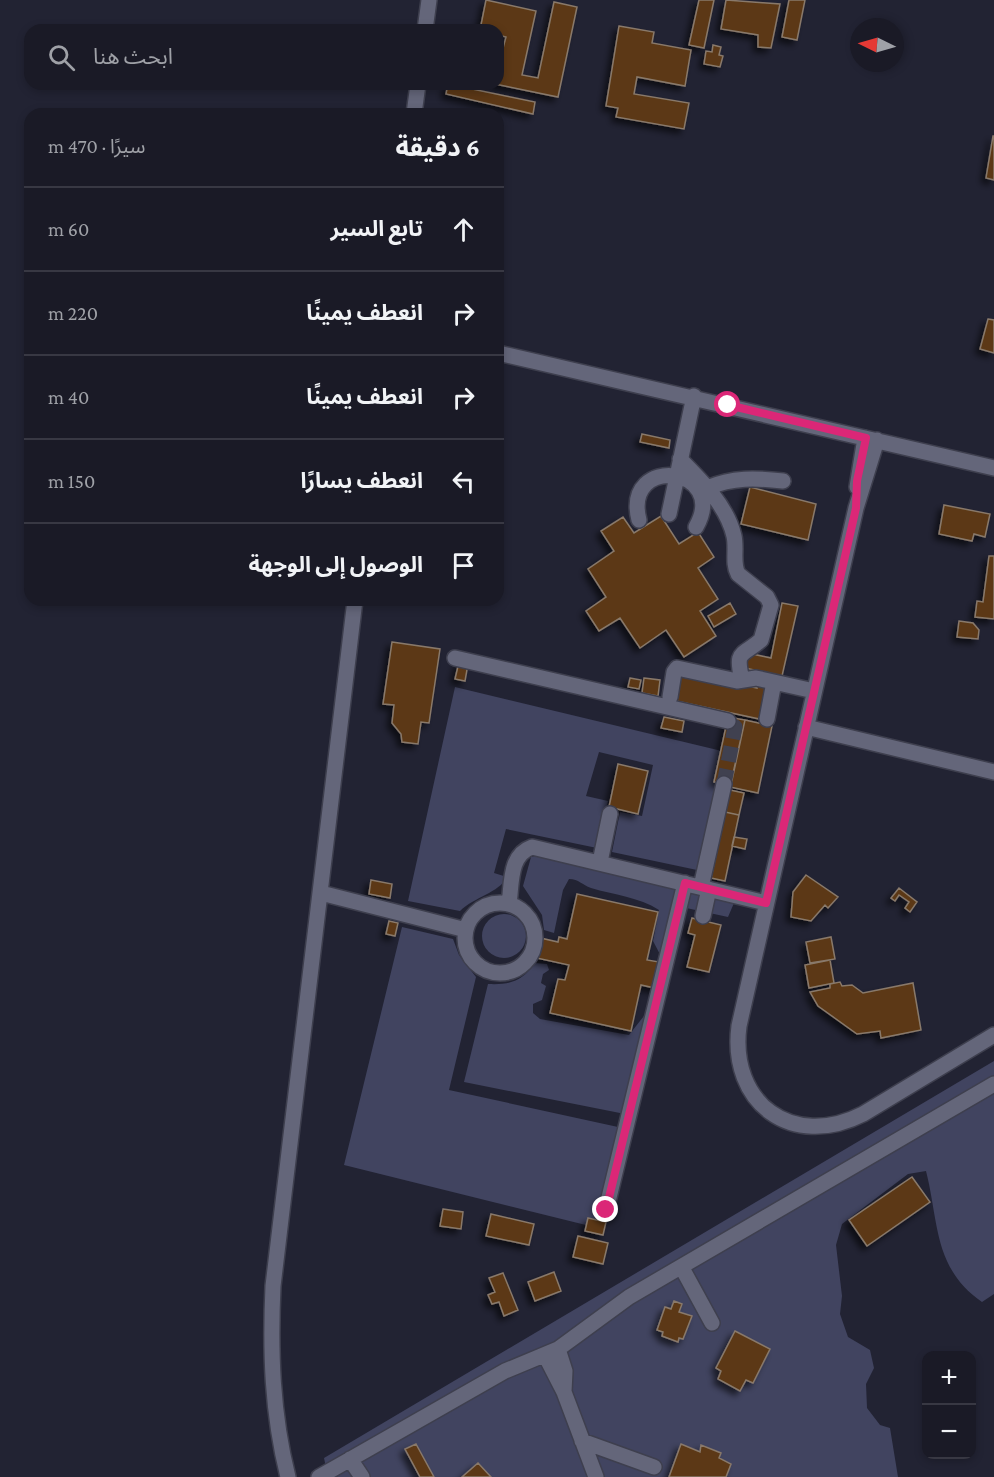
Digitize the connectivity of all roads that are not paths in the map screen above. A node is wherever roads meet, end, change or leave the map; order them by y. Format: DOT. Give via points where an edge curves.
graph roads {
  1 [pos="429,0"];
  2 [pos="426,24"];
  3 [pos="417,90"];
  4 [pos="415,108"];
  5 [pos="504,353"];
  6 [pos="694,396"];
  7 [pos="871,439"];
  8 [pos="680,459"];
  9 [pos="994,468"];
  10 [pos="677,475"];
  11 [pos="783,481"];
  12 [pos="707,488"];
  13 [pos="669,514"];
  14 [pos="639,520"];
  15 [pos="696,527"];
  16 [pos="354,606"];
  17 [pos="454,658"];
  18 [pos="742,680"];
  19 [pos="774,682"];
  20 [pos="814,691"];
  21 [pos="670,697"];
  22 [pos="767,719"];
  23 [pos="728,721"];
  24 [pos="806,727"];
  25 [pos="994,772"];
  26 [pos="724,784"];
  27 [pos="610,814"];
  28 [pos="600,862"];
  29 [pos="685,883"];
  30 [pos="705,888"];
  31 [pos="321,893"];
  32 [pos="766,903"];
  33 [pos="509,904"];
  34 [pos="704,916"];
  35 [pos="466,930"];
  36 [pos="994,1035"];
  37 [pos="994,1084"];
  38 [pos="606,1210"];
  39 [pos="682,1268"];
  40 [pos="712,1323"];
  41 [pos="552,1352"];
  42 [pos="582,1441"];
  43 [pos="350,1459"];
  44 [pos="654,1467"];
  45 [pos="288,1477"];
  46 [pos="319,1477"];
  47 [pos="362,1477"];
  48 [pos="596,1477"];
  1 -- 2 [label="street"];
  3 -- 4 [label="street"];
  5 -- 6 [label="street"];
  6 -- 7 [label="street"];
  6 -- 8 [label="street"];
  7 -- 9 [label="street"];
  7 -- 20 [label="street" via="857,481 856,508"];
  8 -- 10 [label="street"];
  8 -- 12 [label="street"];
  10 -- 13 [label="street"];
  10 -- 14 [label="street" via="655,478 642,489 637,504"];
  10 -- 15 [label="street" via="692,482 701,495 703,512"];
  11 -- 12 [label="street" via="748,478"];
  12 -- 18 [label="street" via="732,528 736,571 771,605 765,634 739,658"];
  16 -- 31 [label="street"];
  17 -- 23 [label="street"];
  18 -- 19 [label="street"];
  18 -- 21 [label="street" via="677,668"];
  19 -- 20 [label="street"];
  19 -- 22 [label="street"];
  20 -- 24 [label="street"];
  24 -- 25 [label="street"];
  24 -- 32 [label="street"];
  26 -- 30 [label="street"];
  27 -- 28 [label="street"];
  28 -- 29 [label="street"];
  28 -- 33 [label="street" via="542,848 523,850 516,858"];
  29 -- 30 [label="street"];
  29 -- 38 [label="street"];
  30 -- 32 [label="street"];
  30 -- 34 [label="street"];
  31 -- 35 [label="street"];
  31 -- 45 [label="street" via="272,1307 275,1411"];
  32 -- 36 [label="street" via="736,1045 745,1083 770,1113 807,1127 845,1123"];
  33 -- 35 [label="street" via="482,908"];
  33 -- 35 [label="street" via="525,914 534,931 532,950 521,966 503,972 484,968 471,956"];
  37 -- 39 [label="street"];
  39 -- 40 [label="street"];
  39 -- 41 [label="street" via="610,1309"];
  41 -- 42 [label="street" via="565,1371 564,1392"];
  41 -- 43 [label="street" via="505,1371"];
  42 -- 44 [label="street"];
  42 -- 48 [label="street"];
  43 -- 46 [label="street"];
  43 -- 47 [label="street"];
}
